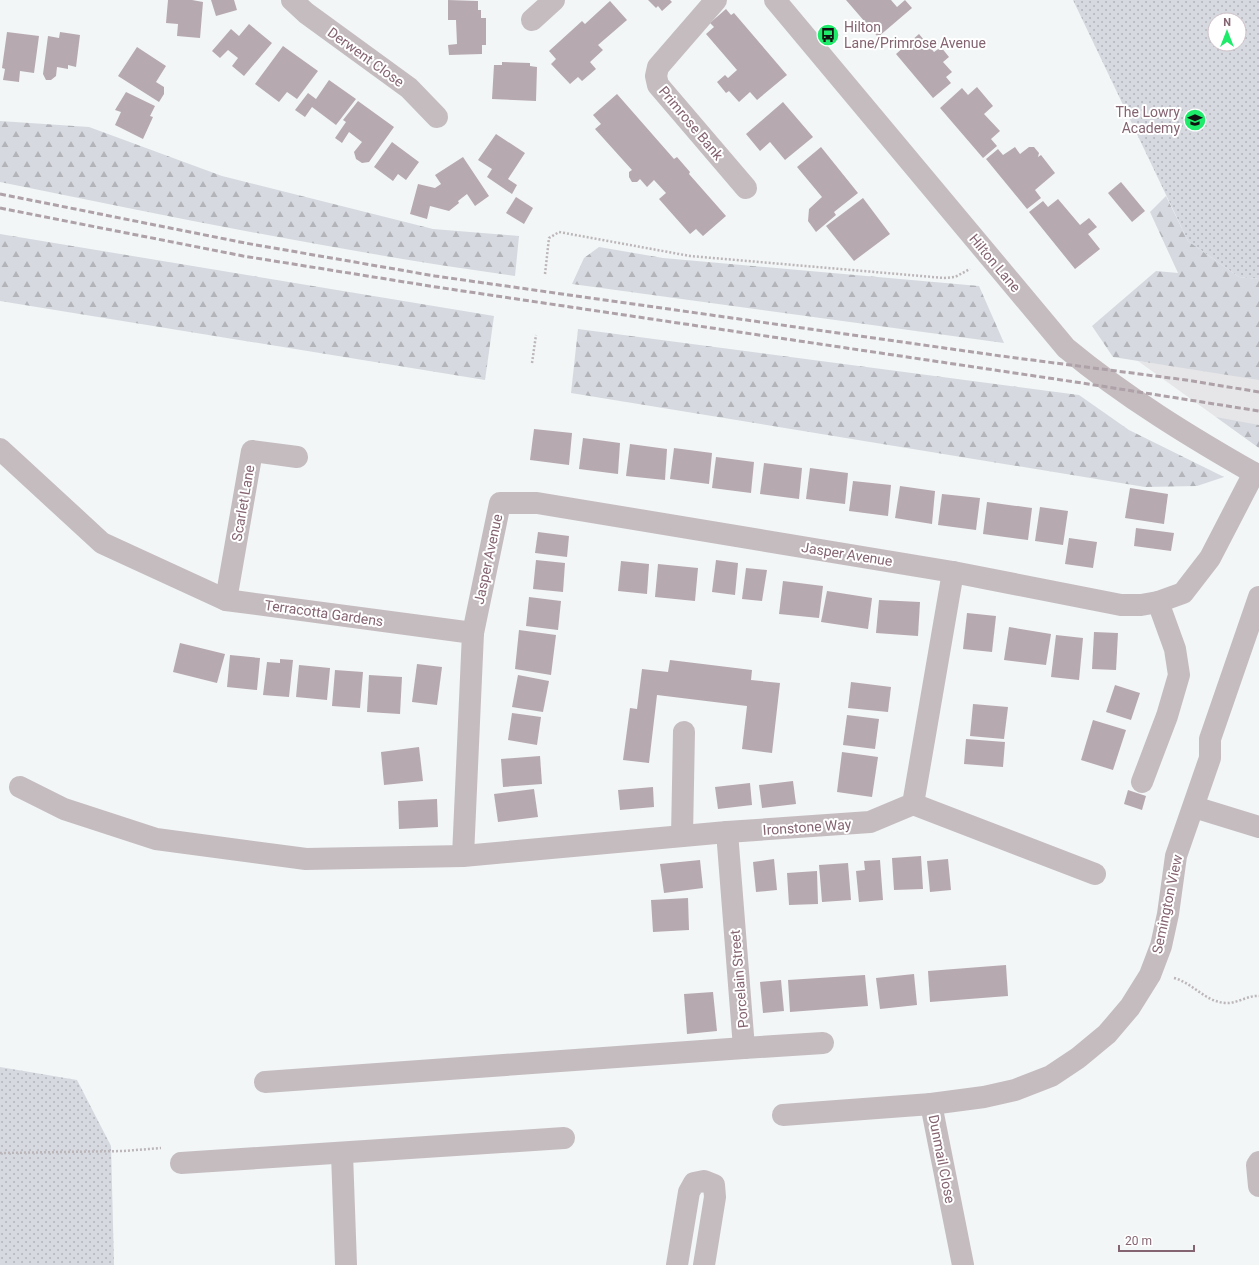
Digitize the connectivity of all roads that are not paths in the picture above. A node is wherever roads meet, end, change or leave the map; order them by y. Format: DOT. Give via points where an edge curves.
graph roads {
  1 [pos="292,0"];
  2 [pos="554,0"];
  3 [pos="716,0"];
  4 [pos="775,0"];
  5 [pos="532,20"];
  6 [pos="437,117"];
  7 [pos="746,188"];
  8 [pos="0,450"];
  9 [pos="297,457"];
  10 [pos="1257,474"];
  11 [pos="953,572"];
  12 [pos="1259,596"];
  13 [pos="226,600"];
  14 [pos="1158,602"];
  15 [pos="1254,625"];
  16 [pos="473,633"];
  17 [pos="684,732"];
  18 [pos="1142,782"];
  19 [pos="20,786"];
  20 [pos="913,804"];
  21 [pos="1194,807"];
  22 [pos="1259,827"];
  23 [pos="727,832"];
  24 [pos="682,836"];
  25 [pos="463,856"];
  26 [pos="1095,874"];
  27 [pos="823,1043"];
  28 [pos="744,1048"];
  29 [pos="265,1082"];
  30 [pos="931,1104"];
  31 [pos="783,1115"];
  32 [pos="564,1138"];
  33 [pos="342,1154"];
  34 [pos="1259,1162"];
  35 [pos="181,1163"];
  36 [pos="1259,1186"];
  37 [pos="346,1265"];
  38 [pos="677,1265"];
  39 [pos="704,1265"];
  40 [pos="963,1265"];
  1 -- 6 [label="street, Derwent Close" via="409,88"];
  2 -- 5 [label="street"];
  3 -- 7 [label="street, Primrose Bank" via="658,67 656,76 658,85"];
  4 -- 10 [label="street, Hilton Lane" via="1066,348 1103,378"];
  8 -- 13 [label="street, Terracotta Gardens" via="102,543"];
  9 -- 13 [label="street, Scarlet Lane" via="252,450"];
  10 -- 14 [label="street, Jasper Avenue" via="1210,558 1183,593"];
  11 -- 14 [label="street, Jasper Avenue" via="1122,605"];
  11 -- 16 [label="street, Jasper Avenue" via="537,503 500,503"];
  11 -- 20 [label="street"];
  12 -- 15 [label="street, Semington View"];
  13 -- 16 [label="street, Terracotta Gardens"];
  14 -- 18 [label="street" via="1175,649 1179,675 1167,716"];
  15 -- 21 [label="street, Semington View" via="1210,740 1210,758"];
  16 -- 25 [label="street"];
  17 -- 24 [label="street"];
  19 -- 25 [label="street, Ironstone Way" via="64,809 156,839 306,859"];
  20 -- 23 [label="street, Ironstone Way" via="870,822"];
  20 -- 26 [label="street"];
  21 -- 22 [label="street"];
  21 -- 30 [label="street, Semington View" via="1176,856 1168,914 1161,946 1150,975 1130,1007 1107,1034 1051,1076 1015,1090"];
  23 -- 24 [label="street, Ironstone Way"];
  23 -- 28 [label="street, Porcelain Street"];
  24 -- 25 [label="street, Ironstone Way"];
  27 -- 28 [label="street, Porcelain Street"];
  28 -- 29 [label="street"];
  30 -- 31 [label="street, Dunmail Close"];
  30 -- 40 [label="street, Dunmail Close"];
  32 -- 33 [label="street"];
  33 -- 35 [label="street"];
  33 -- 37 [label="street"];
  34 -- 36 [label="street"];
  38 -- 39 [label="street" via="689,1192 694,1183 704,1181 714,1185 715,1197"];
}
